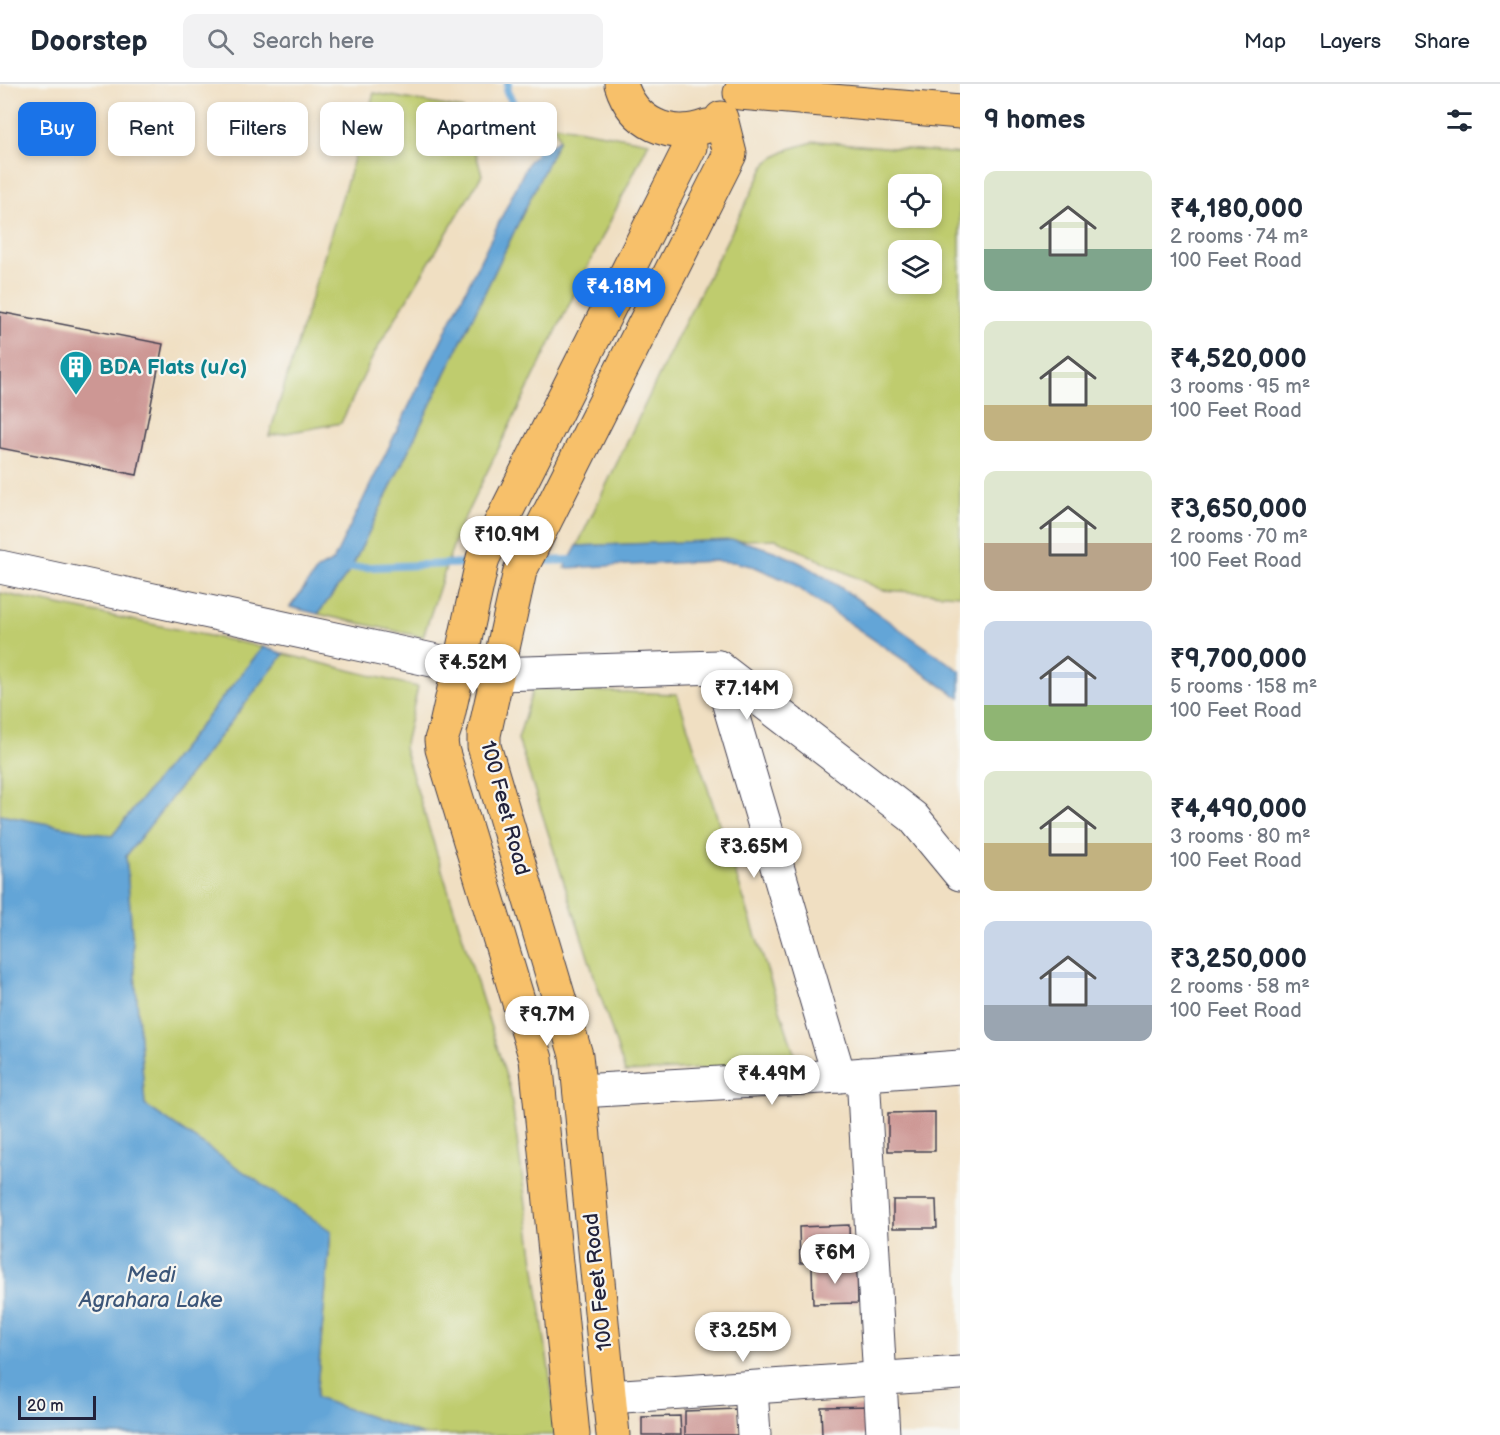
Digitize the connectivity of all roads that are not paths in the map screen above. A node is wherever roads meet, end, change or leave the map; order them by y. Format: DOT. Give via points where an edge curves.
graph roads {
  1 [pos="621,84"];
  2 [pos="742,88"];
  3 [pos="960,112"];
  4 [pos="721,118"];
  5 [pos="685,131"];
  6 [pos="0,567"];
  7 [pos="459,666"];
  8 [pos="718,667"];
  9 [pos="497,674"];
  10 [pos="960,874"];
  11 [pos="960,1067"];
  12 [pos="851,1075"];
  13 [pos="580,1091"];
  14 [pos="960,1373"];
  15 [pos="879,1378"];
  16 [pos="752,1388"];
  17 [pos="609,1397"];
  18 [pos="573,1435"];
  19 [pos="613,1435"];
  20 [pos="754,1435"];
  21 [pos="882,1435"];
  1 -- 5 [label="main road" via="636,112 649,122 663,129"];
  2 -- 3 [label="main road"];
  2 -- 4 [label="main road" via="734,105"];
  4 -- 5 [label="main road" via="695,131"];
  4 -- 9 [label="main road, 100 Feet Road" via="730,154 520,572"];
  5 -- 7 [label="main road, 100 Feet Road" via="690,147 483,558"];
  6 -- 7 [label="street"];
  7 -- 9 [label="street"];
  7 -- 18 [label="main road, 100 Feet Road" via="442,749 536,1059"];
  8 -- 9 [label="street"];
  8 -- 10 [label="street" via="913,817"];
  8 -- 12 [label="street"];
  9 -- 13 [label="main road, 100 Feet Road" via="484,746 576,1055"];
  11 -- 12 [label="street"];
  12 -- 13 [label="street"];
  12 -- 15 [label="street"];
  13 -- 17 [label="main road, 100 Feet Road"];
  14 -- 15 [label="street"];
  15 -- 16 [label="street"];
  15 -- 21 [label="street"];
  16 -- 17 [label="street"];
  16 -- 20 [label="street"];
  17 -- 19 [label="main road, 100 Feet Road"];
}
